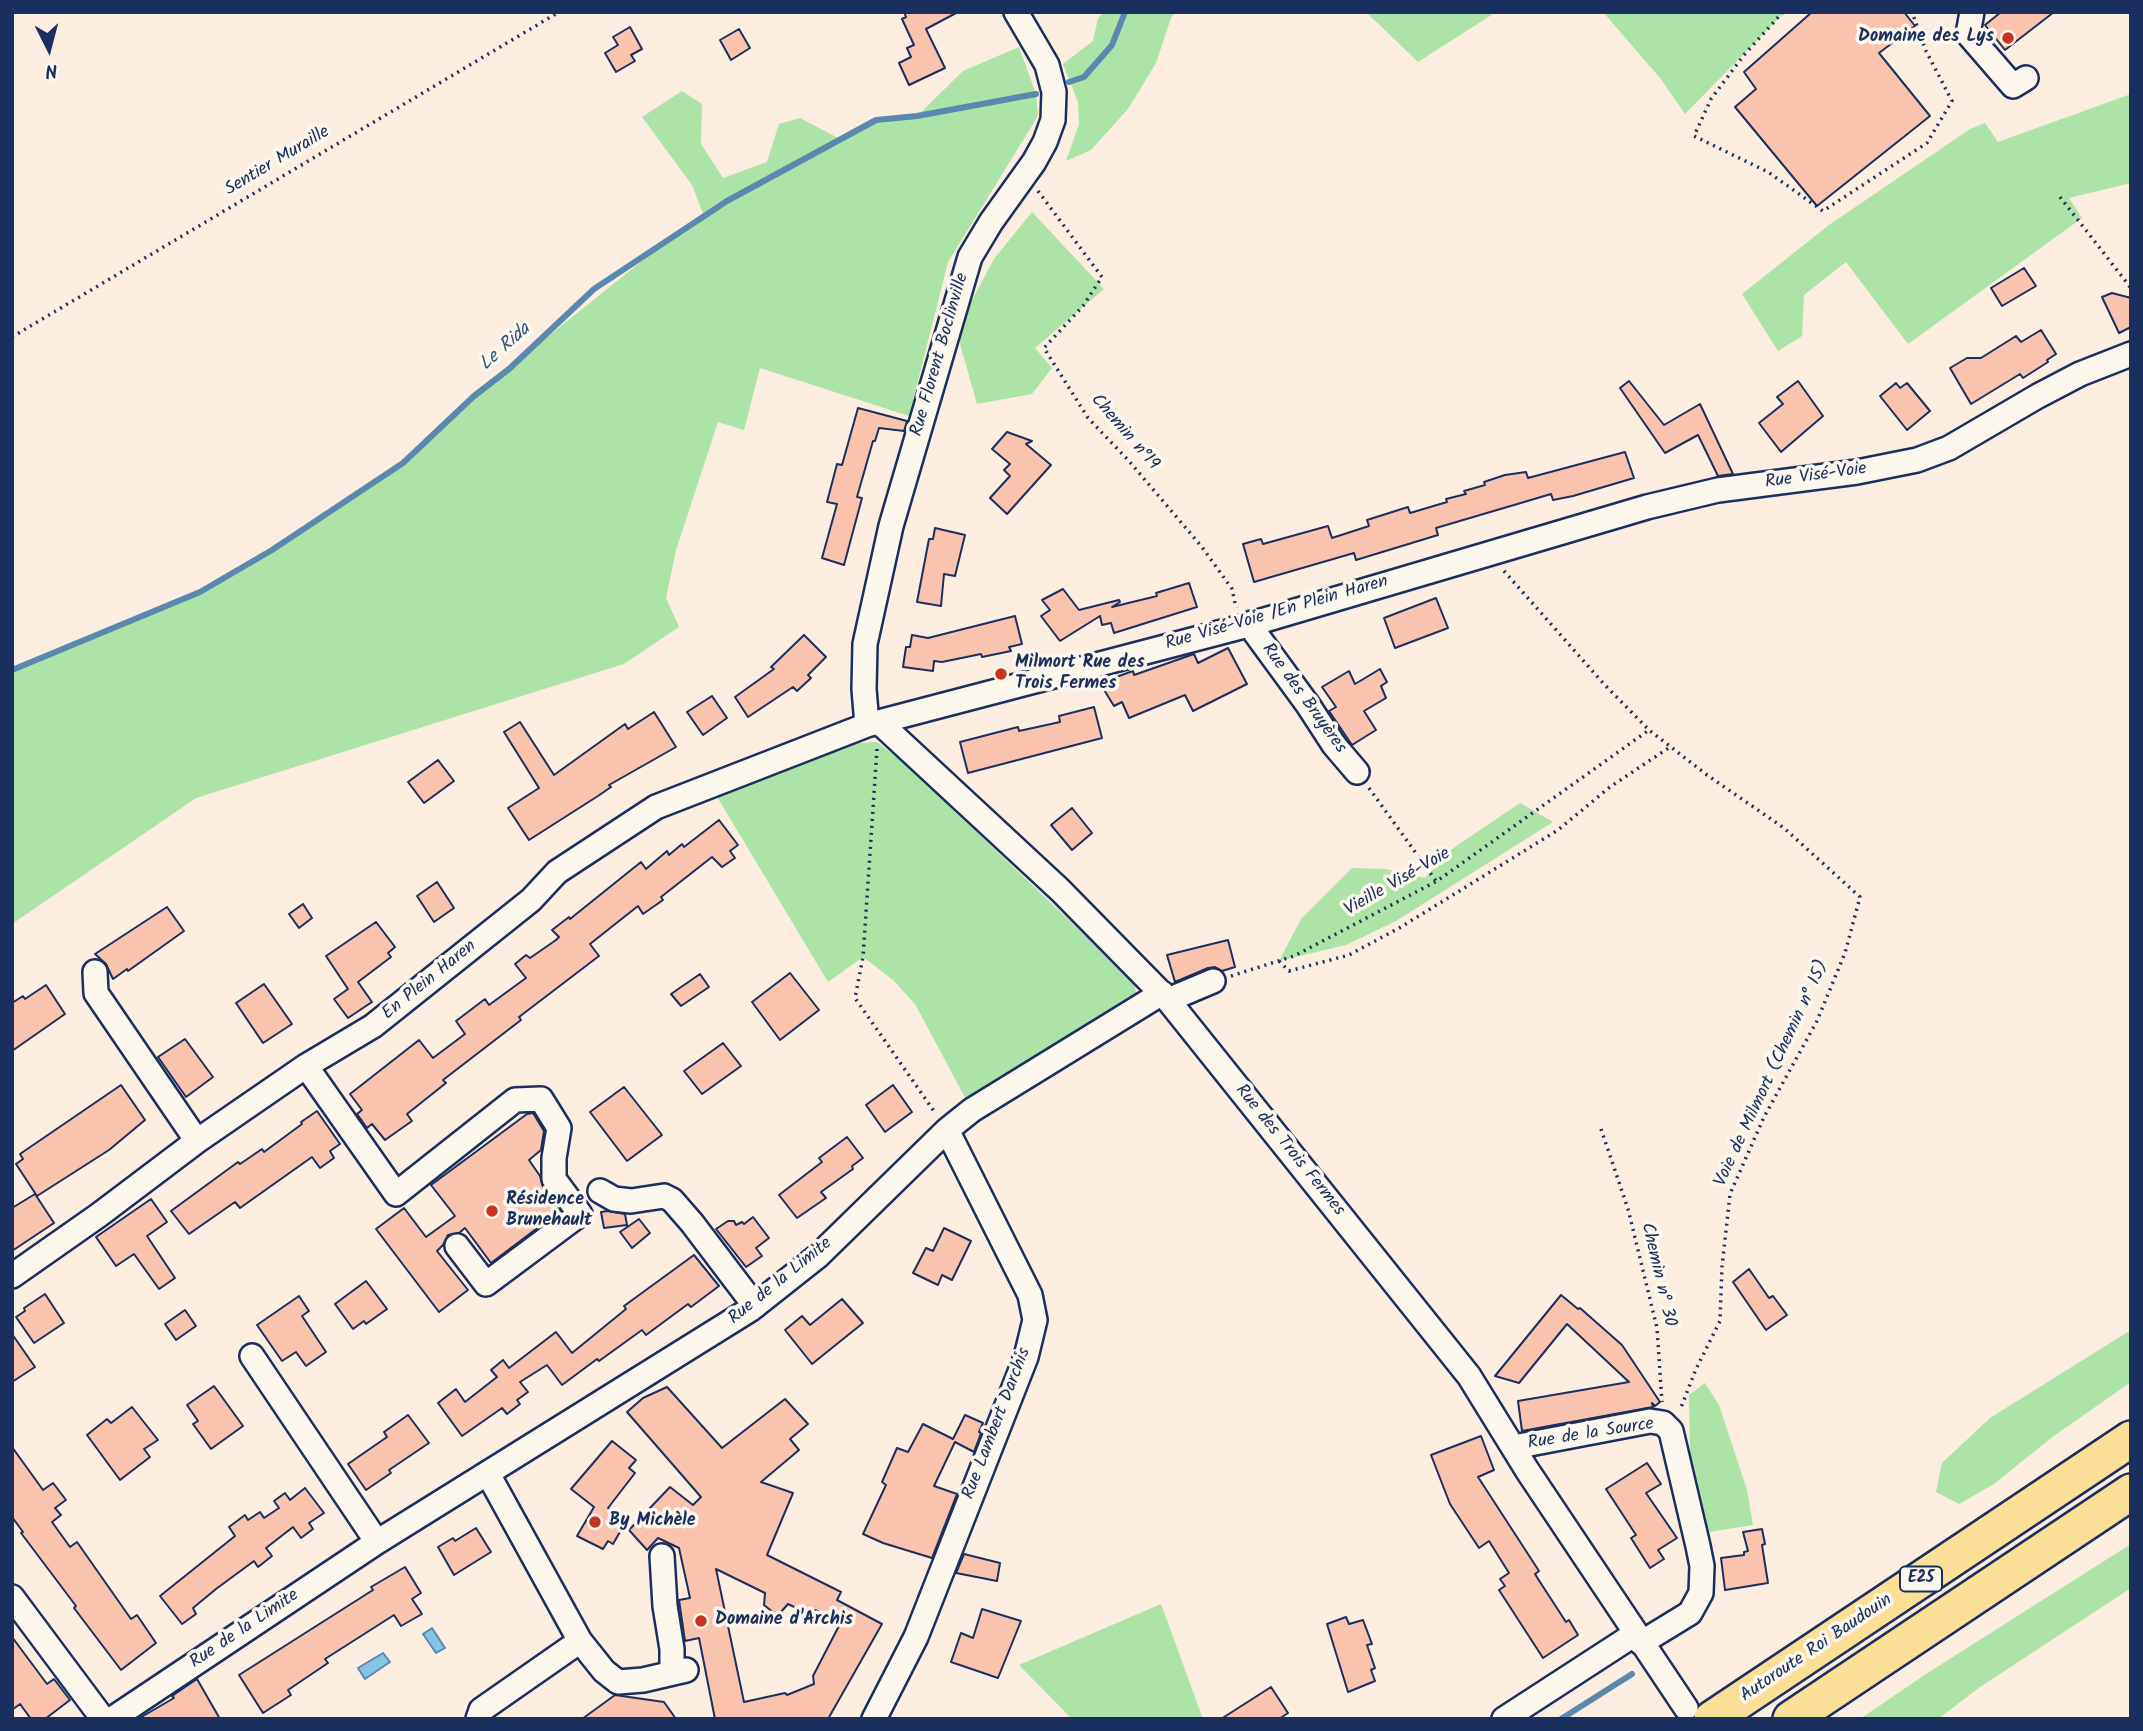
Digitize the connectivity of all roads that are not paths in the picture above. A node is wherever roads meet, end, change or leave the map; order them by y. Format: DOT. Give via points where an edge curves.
graph roads {
  1 [pos="1016,12"];
  2 [pos="1972,12"];
  3 [pos="2026,78"];
  4 [pos="2131,354"];
  5 [pos="1483,554"];
  6 [pos="1247,625"];
  7 [pos="873,724"];
  8 [pos="1357,772"];
  9 [pos="95,972"];
  10 [pos="1213,981"];
  11 [pos="1165,997"];
  12 [pos="306,1066"];
  13 [pos="947,1130"];
  14 [pos="197,1140"];
  15 [pos="600,1191"];
  16 [pos="457,1246"];
  17 [pos="12,1276"];
  18 [pos="755,1306"];
  19 [pos="253,1356"];
  20 [pos="2131,1439"];
  21 [pos="1514,1447"];
  22 [pos="488,1475"];
  23 [pos="2131,1492"];
  24 [pos="377,1542"];
  25 [pos="662,1556"];
  26 [pos="12,1597"];
  27 [pos="1638,1639"];
  28 [pos="580,1641"];
  29 [pos="1699,1713"];
  30 [pos="103,1719"];
  31 [pos="112,1719"];
  32 [pos="478,1719"];
  33 [pos="874,1719"];
  34 [pos="1504,1719"];
  35 [pos="1791,1719"];
  1 -- 7 [label="street, Rue Florent Boclinville" via="1047,65 1054,92 1053,120 1034,162 970,257 891,526 865,643 864,689"];
  2 -- 3 [label="street" via="1968,34 2013,86"];
  4 -- 5 [label="street, Rue Visé-Voie" via="2080,374 1949,448 1917,460 1718,490"];
  5 -- 6 [label="street, Rue Visé-Voie /En Plein Haren"];
  6 -- 7 [label="street, Rue Visé-Voie /En Plein Haren"];
  6 -- 8 [label="street, Rue des Bruyères"];
  7 -- 11 [label="street, Rue des Trois Fermes" via="1060,890"];
  7 -- 12 [label="street, En Plein Haren" via="656,807 557,872 531,900 373,1026"];
  9 -- 14 [label="street" via="96,993"];
  10 -- 11 [label="street, Rue de la Limite"];
  11 -- 13 [label="street, Rue de la Limite" via="972,1110"];
  11 -- 21 [label="street, Rue des Trois Fermes" via="1469,1376"];
  12 -- 14 [label="street, En Plein Haren"];
  12 -- 16 [label="street" via="396,1194 515,1100 541,1099 559,1128 554,1179 580,1214 486,1284"];
  13 -- 18 [label="street, Rue de la Limite" via="818,1255"];
  13 -- 33 [label="street, Rue Lambert Darchis" via="1030,1295 1035,1320 1026,1357 916,1637"];
  14 -- 17 [label="street, En Plein Haren"];
  15 -- 18 [label="street" via="614,1199 664,1196 672,1200"];
  18 -- 22 [label="street, Rue de la Limite"];
  19 -- 24 [label="street"];
  20 -- 29 [label="highway, Autoroute Roi Baudouin / E25"];
  21 -- 27 [label="street, Rue des Trois Fermes"];
  21 -- 27 [label="street, Rue de la Source" via="1650,1421 1663,1423 1671,1431 1700,1556 1701,1593 1690,1613"];
  22 -- 24 [label="street, Rue de la Limite"];
  22 -- 28 [label="street"];
  23 -- 35 [label="highway, E25"];
  24 -- 31 [label="street, Rue de la Limite"];
  25 -- 28 [label="street" via="665,1606 679,1672 618,1682"];
  26 -- 30 [label="street"];
  27 -- 29 [label="street, Rue des Trois Fermes"];
  27 -- 34 [label="street"];
  28 -- 32 [label="street" via="481,1710"];
}
